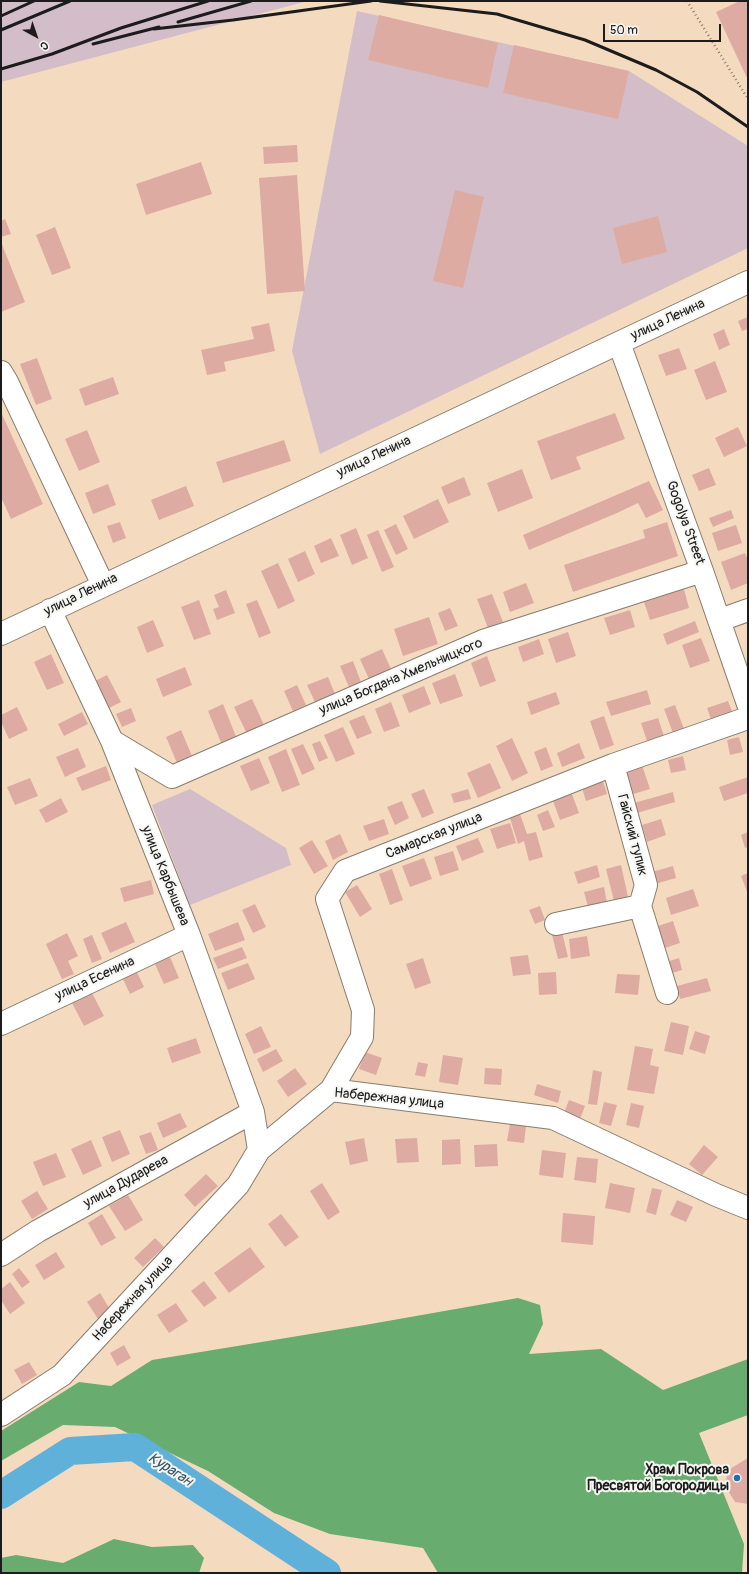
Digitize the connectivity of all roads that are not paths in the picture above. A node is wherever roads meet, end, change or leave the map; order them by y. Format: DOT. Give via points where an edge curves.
graph roads {
  1 [pos="748,282"];
  2 [pos="619,343"];
  3 [pos="1,372"];
  4 [pos="702,571"];
  5 [pos="103,585"];
  6 [pos="50,610"];
  7 [pos="748,610"];
  8 [pos="720,620"];
  9 [pos="1,634"];
  10 [pos="748,704"];
  11 [pos="748,718"];
  12 [pos="112,741"];
  13 [pos="613,765"];
  14 [pos="640,906"];
  15 [pos="556,924"];
  16 [pos="189,935"];
  17 [pos="667,993"];
  18 [pos="1,1024"];
  19 [pos="331,1090"];
  20 [pos="252,1112"];
  21 [pos="259,1150"];
  22 [pos="748,1208"];
  23 [pos="1,1255"];
  24 [pos="1,1415"];
  1 -- 2 [label="street, улица Ленина"];
  2 -- 4 [label="street, Gogolya Street"];
  2 -- 5 [label="street, улица Ленина"];
  3 -- 5 [label="street"];
  4 -- 8 [label="street, Gogolya Street"];
  4 -- 12 [label="street, улица Богдана Хмельницкого" via="482,641 172,777"];
  5 -- 6 [label="street, улица Ленина"];
  6 -- 9 [label="street, улица Ленина"];
  6 -- 12 [label="street, улица Карбышева"];
  7 -- 8 [label="street"];
  8 -- 10 [label="street, Gogolya Street"];
  11 -- 13 [label="street, Самарская улица"];
  12 -- 16 [label="street, улица Карбышева"];
  13 -- 14 [label="street, Гайский тупик" via="646,885"];
  13 -- 19 [label="street, Самарская улица" via="345,871 327,899 363,1010 362,1036"];
  14 -- 15 [label="street"];
  14 -- 17 [label="street"];
  16 -- 18 [label="street, улица Есенина"];
  16 -- 20 [label="street, улица Карбышева"];
  19 -- 21 [label="street, Набережная улица"];
  19 -- 22 [label="street, Набережная улица" via="553,1118 716,1196"];
  20 -- 21 [label="street, улица Карбышева"];
  20 -- 23 [label="street, улица Дударева" via="38,1231"];
  21 -- 24 [label="street, Набережная улица" via="238,1185 62,1375"];
}
